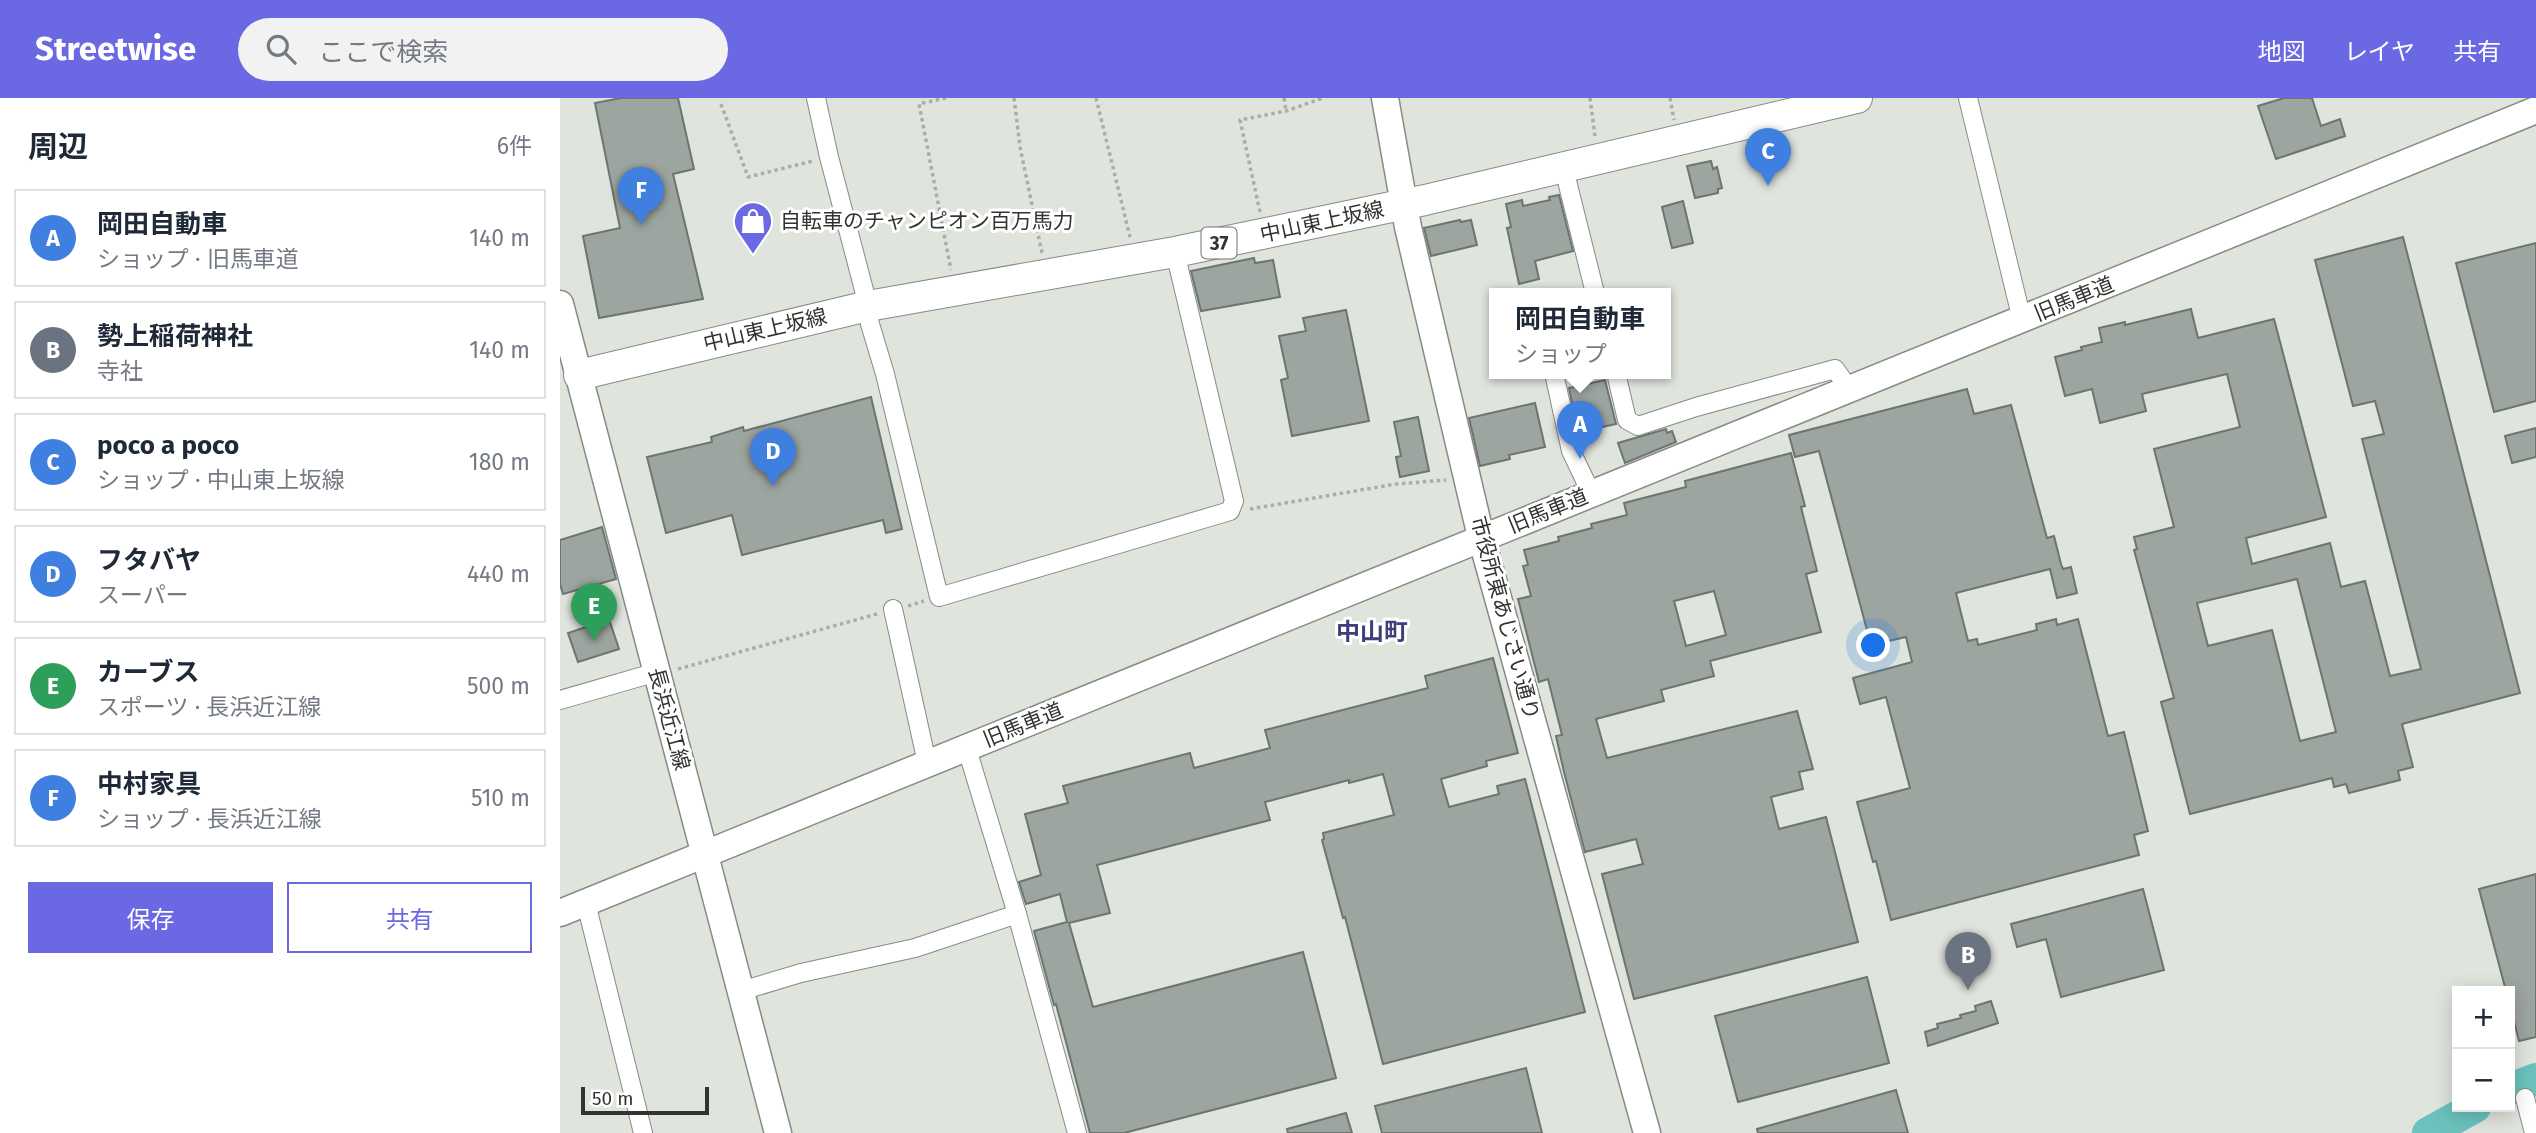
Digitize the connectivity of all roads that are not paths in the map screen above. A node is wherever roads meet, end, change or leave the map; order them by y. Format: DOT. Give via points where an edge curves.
graph roads {
  1 [pos="816,98"];
  2 [pos="1385,98"];
  3 [pos="1857,98"];
  4 [pos="1968,98"];
  5 [pos="2536,110"];
  6 [pos="1564,169"];
  7 [pos="1404,205"];
  8 [pos="1175,252"];
  9 [pos="1594,288"];
  10 [pos="560,304"];
  11 [pos="868,306"];
  12 [pos="2022,320"];
  13 [pos="569,378"];
  14 [pos="1555,379"];
  15 [pos="1618,379"];
  16 [pos="1849,389"];
  17 [pos="1591,493"];
  18 [pos="1481,537"];
  19 [pos="893,609"];
  20 [pos="657,672"];
  21 [pos="560,700"];
  22 [pos="967,748"];
  23 [pos="927,763"];
  24 [pos="705,855"];
  25 [pos="586,903"];
  26 [pos="560,913"];
  27 [pos="1017,914"];
  28 [pos="741,991"];
  29 [pos="2525,1098"];
  30 [pos="643,1133"];
  31 [pos="778,1133"];
  32 [pos="1077,1133"];
  33 [pos="1647,1133"];
  34 [pos="2534,1133"];
  1 -- 11 [label="street"];
  2 -- 7 [label="street, 市役所東あじさい通り"];
  3 -- 6 [label="main road, 中山東上坂線 / 37"];
  4 -- 12 [label="street"];
  5 -- 12 [label="street, 旧馬車道"];
  6 -- 7 [label="main road, 中山東上坂線 / 37"];
  6 -- 9 [label="street"];
  7 -- 8 [label="main road, 中山東上坂線 / 37"];
  7 -- 18 [label="street, 市役所東あじさい通り"];
  8 -- 11 [label="main road, 中山東上坂線 / 37"];
  8 -- 11 [label="street" via="1234,501 1230,510 939,597"];
  10 -- 13 [label="street, 長浜近江線"];
  11 -- 13 [label="main road, 中山東上坂線 / 37"];
  12 -- 16 [label="street, 旧馬車道"];
  13 -- 20 [label="street, 長浜近江線"];
  14 -- 17 [label="street" via="1571,450"];
  15 -- 16 [label="street" via="1628,420 1638,426 1835,369"];
  16 -- 17 [label="street, 旧馬車道"];
  17 -- 18 [label="street, 旧馬車道"];
  18 -- 22 [label="street, 旧馬車道"];
  18 -- 33 [label="street, 市役所東あじさい通り"];
  19 -- 23 [label="street"];
  20 -- 21 [label="street"];
  20 -- 24 [label="street, 長浜近江線"];
  22 -- 23 [label="street, 旧馬車道"];
  22 -- 27 [label="street"];
  23 -- 24 [label="street, 旧馬車道"];
  24 -- 25 [label="street, 旧馬車道"];
  24 -- 28 [label="street, 長浜近江線"];
  25 -- 26 [label="street, 旧馬車道"];
  25 -- 30 [label="street"];
  27 -- 28 [label="street" via="915,948"];
  27 -- 32 [label="street"];
  28 -- 31 [label="street, 長浜近江線"];
  29 -- 34 [label="street"];
}
